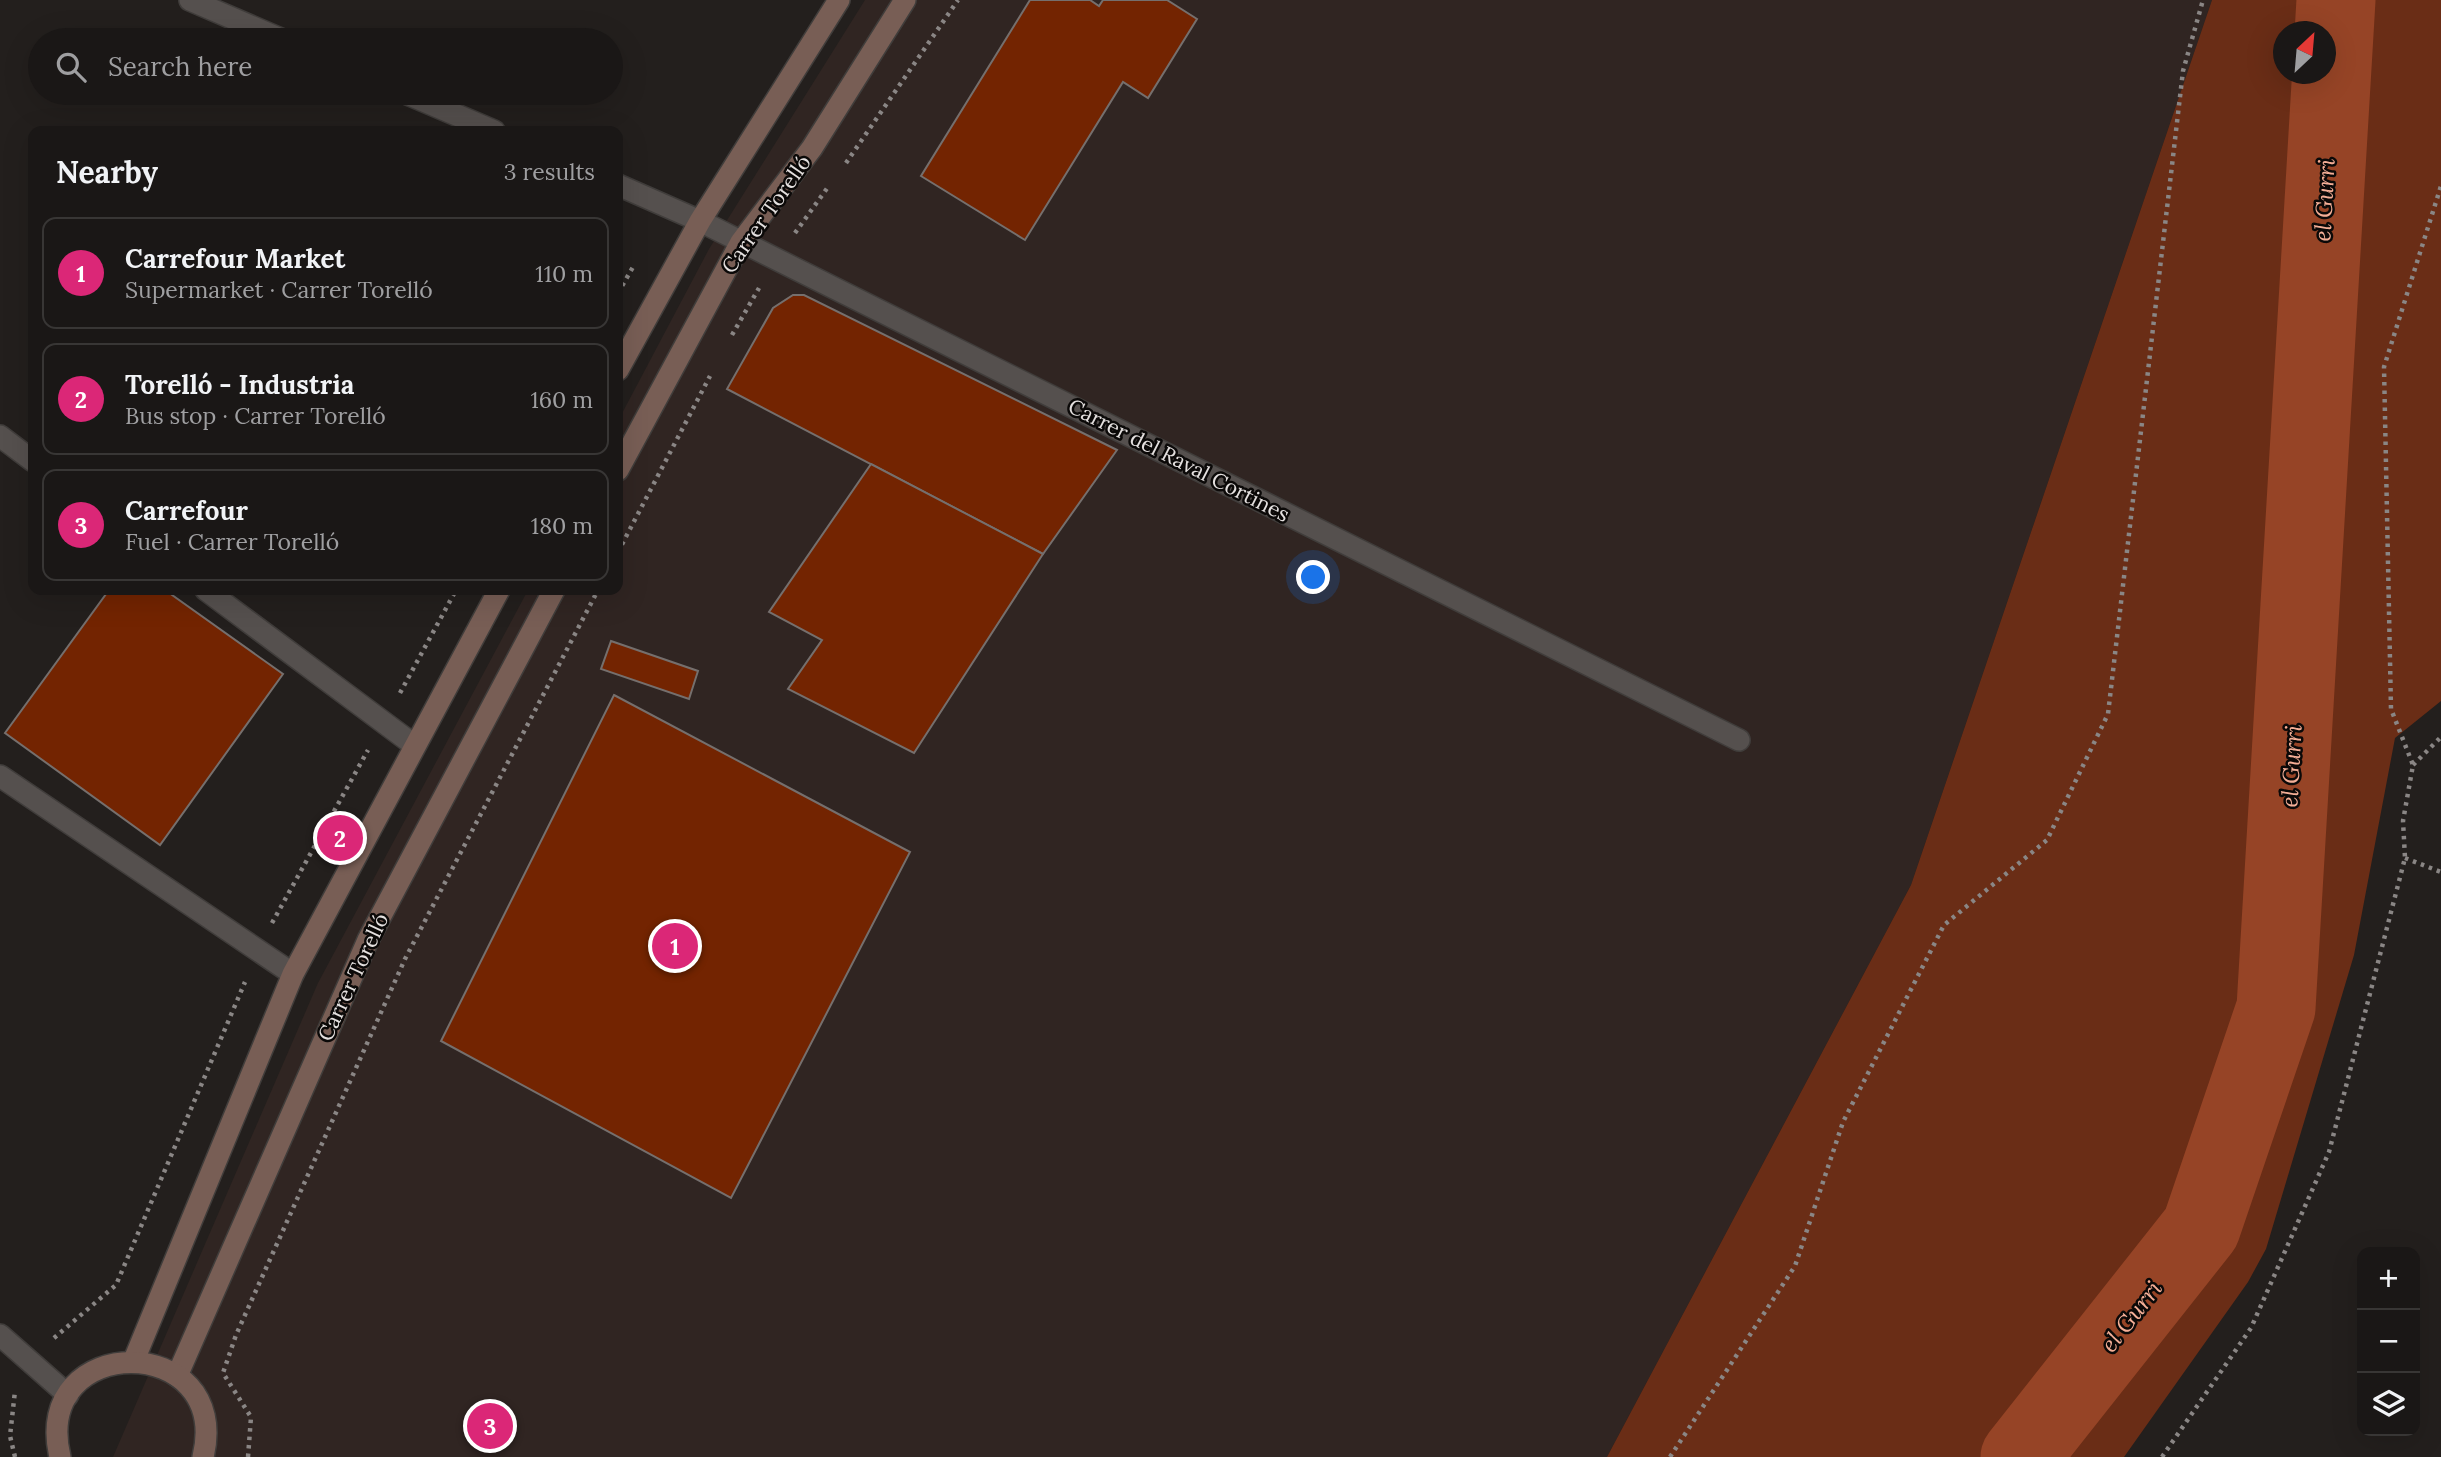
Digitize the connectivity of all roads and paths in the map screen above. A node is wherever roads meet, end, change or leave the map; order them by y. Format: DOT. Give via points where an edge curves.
graph roads {
  1 [pos="190,0"];
  2 [pos="839,0"];
  3 [pos="905,0"];
  4 [pos="2203,0"];
  5 [pos="255,28"];
  6 [pos="433,105"];
  7 [pos="482,126"];
  8 [pos="2441,186"];
  9 [pos="623,187"];
  10 [pos="700,221"];
  11 [pos="741,242"];
  12 [pos="623,361"];
  13 [pos="0,436"];
  14 [pos="28,457"];
  15 [pos="623,461"];
  16 [pos="213,595"];
  17 [pos="453,595"];
  18 [pos="496,595"];
  19 [pos="551,595"];
  20 [pos="595,595"];
  21 [pos="384,723"];
  22 [pos="2441,737"];
  23 [pos="1739,740"];
  24 [pos="414,745"];
  25 [pos="2413,765"];
  26 [pos="0,776"];
  27 [pos="2405,859"];
  28 [pos="2441,872"];
  29 [pos="258,950"];
  30 [pos="293,974"];
  31 [pos="0,1335"];
  32 [pos="28,1360"];
  33 [pos="134,1360"];
  34 [pos="177,1376"];
  35 [pos="68,1395"];
  36 [pos="15,1457"];
  37 [pos="60,1457"];
  38 [pos="203,1457"];
  39 [pos="248,1457"];
  40 [pos="1670,1457"];
  41 [pos="2162,1457"];
  1 -- 5 [label="street"];
  2 -- 10 [label="street"];
  3 -- 11 [label="street, Carrer Torelló" via="812,148"];
  4 -- 40 [label="path" via="2183,71 2108,714 2047,840 1944,925 1843,1122 1795,1266"];
  6 -- 7 [label="street"];
  8 -- 25 [label="path" via="2384,367 2391,709"];
  9 -- 10 [label="street, Carrer del Raval Cortines"];
  10 -- 11 [label="street, Carrer del Raval Cortines"];
  10 -- 12 [label="street"];
  11 -- 15 [label="street, Carrer Torelló"];
  11 -- 23 [label="street, Carrer del Raval Cortines"];
  13 -- 14 [label="street"];
  16 -- 21 [label="street"];
  17 -- 21 [label="path"];
  18 -- 24 [label="street"];
  19 -- 34 [label="street, Carrer Torelló" via="368,940"];
  20 -- 39 [label="path" via="405,959 236,1335 223,1373 251,1417"];
  21 -- 24 [label="street"];
  21 -- 29 [label="path"];
  22 -- 25 [label="path"];
  24 -- 30 [label="street"];
  25 -- 27 [label="path" via="2403,821"];
  26 -- 29 [label="street"];
  27 -- 28 [label="path"];
  27 -- 41 [label="path" via="2329,1152 2251,1328"];
  29 -- 30 [label="street"];
  29 -- 32 [label="path" via="116,1285"];
  30 -- 33 [label="street"];
  31 -- 32 [label="street"];
  32 -- 35 [label="street"];
  32 -- 36 [label="path" via="16,1381 10,1436"];
  33 -- 34 [label="street"];
  33 -- 35 [label="street" via="96,1369"];
  34 -- 38 [label="street" via="193,1392 203,1412 207,1434"];
  35 -- 37 [label="street" via="58,1419"];
}
